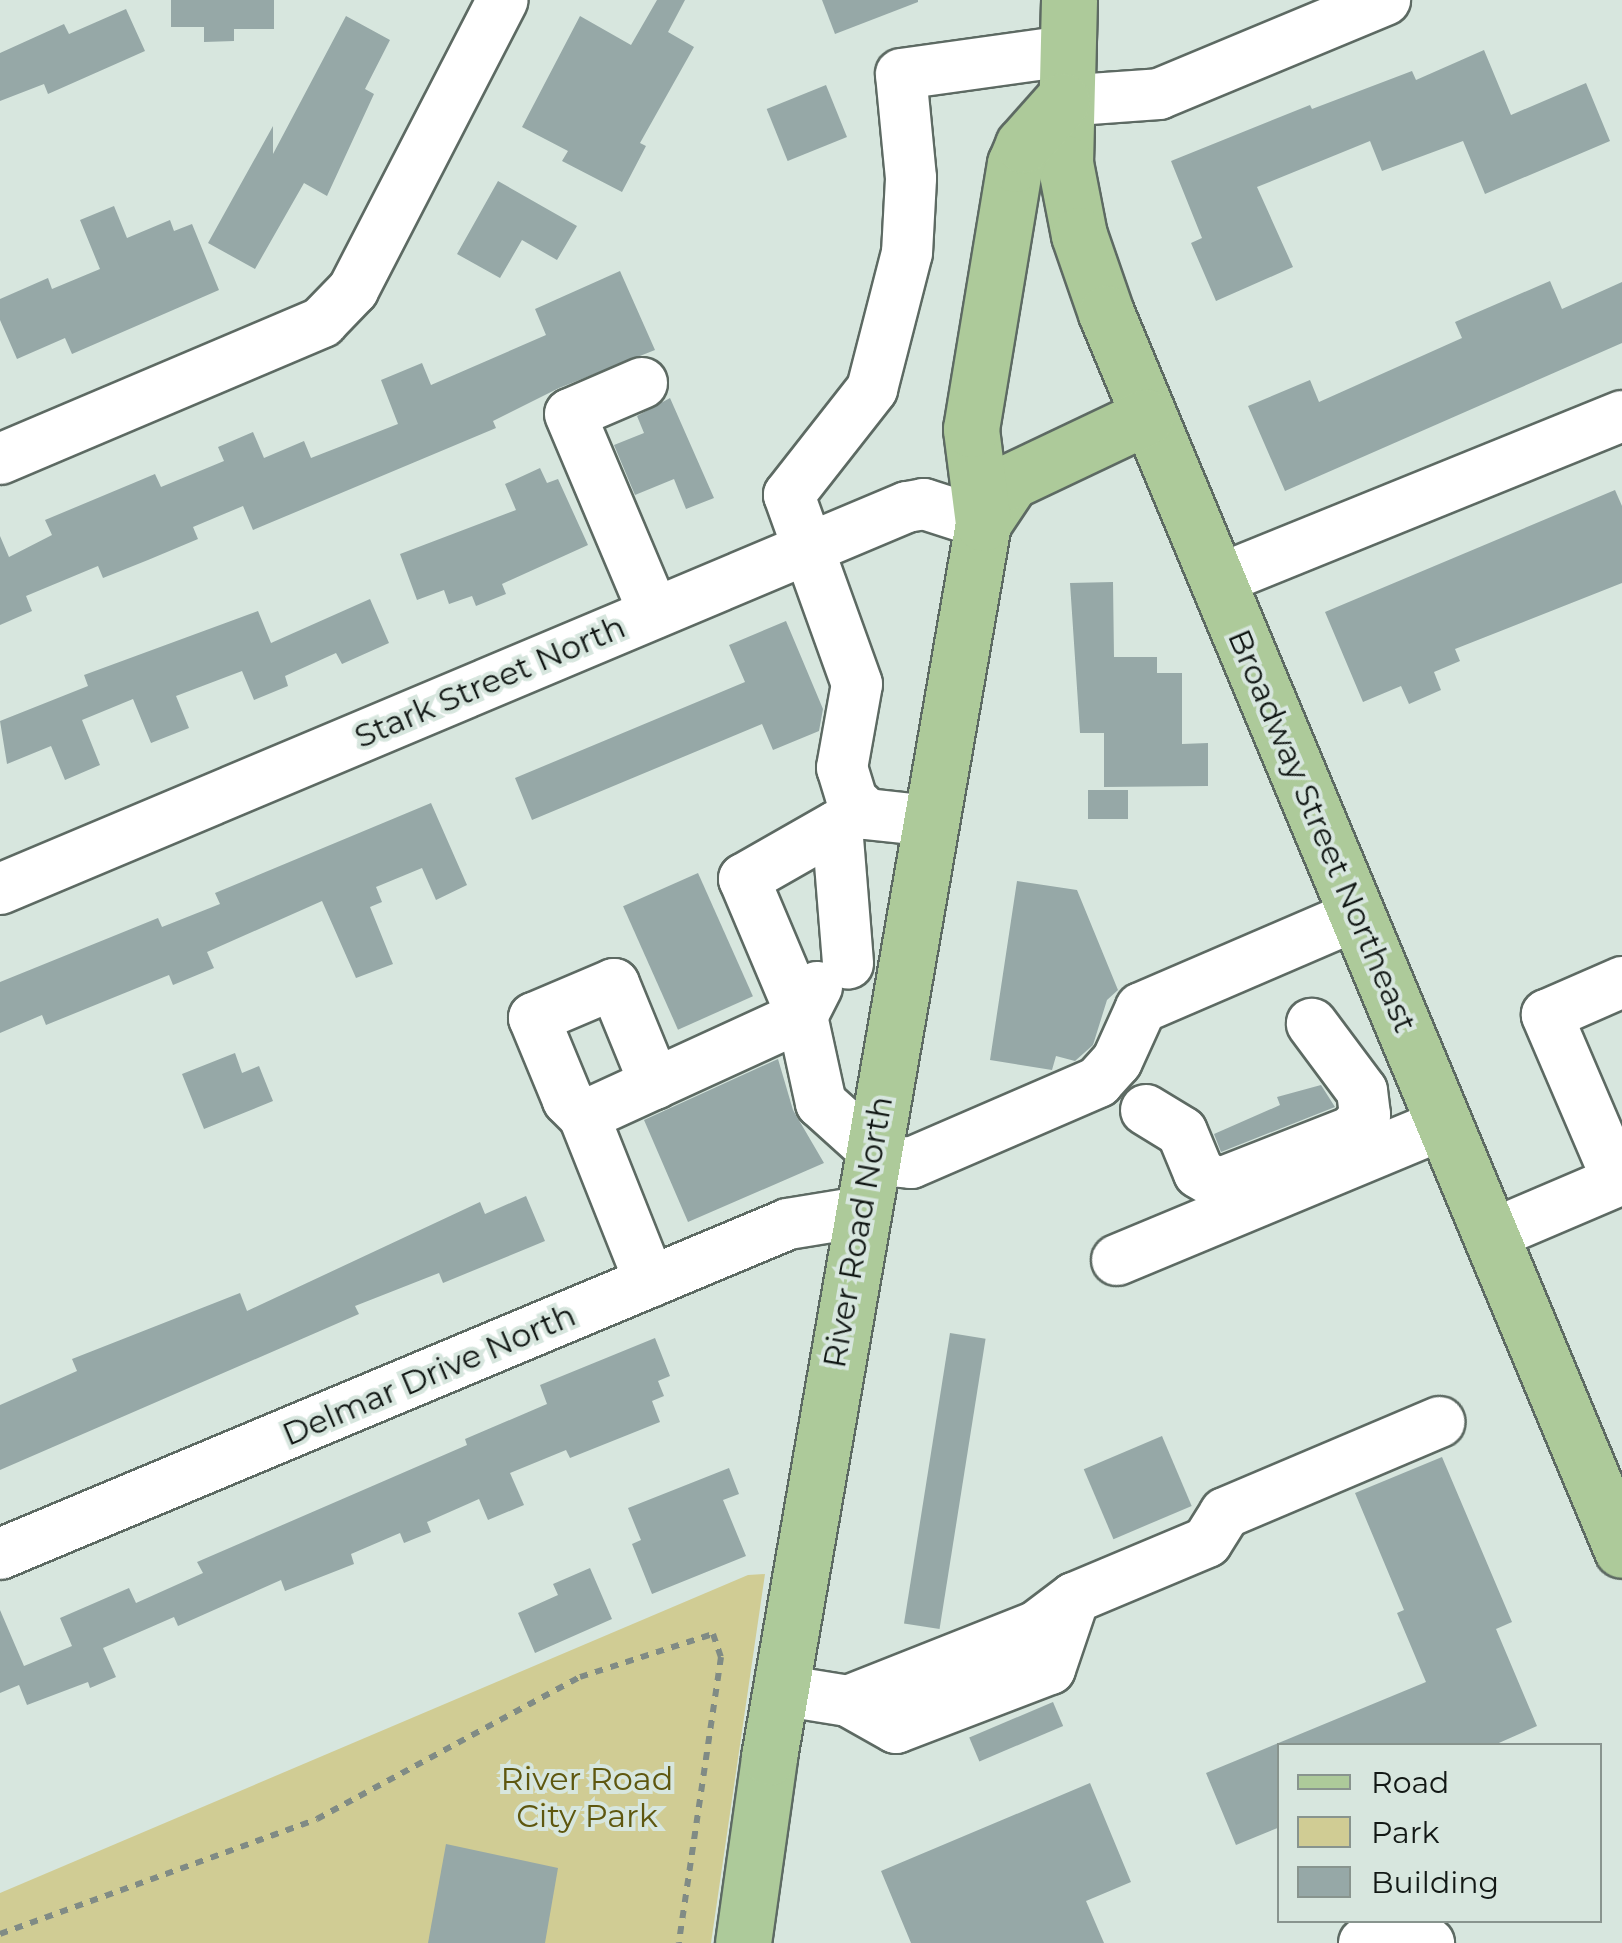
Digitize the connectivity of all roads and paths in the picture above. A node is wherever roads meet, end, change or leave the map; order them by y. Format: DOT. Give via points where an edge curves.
graph roads {
  1 [pos="1385,0"];
  2 [pos="498,2"];
  3 [pos="1066,50"];
  4 [pos="642,383"];
  5 [pos="1146,416"];
  6 [pos="1622,416"];
  7 [pos="0,458"];
  8 [pos="984,524"];
  9 [pos="809,548"];
  10 [pos="1218,580"];
  11 [pos="654,613"];
  12 [pos="844,813"];
  13 [pos="931,821"];
  14 [pos="0,889"];
  15 [pos="1357,914"];
  16 [pos="848,964"];
  17 [pos="904,972"];
  18 [pos="1622,982"];
  19 [pos="802,1016"];
  20 [pos="1312,1024"];
  21 [pos="655,1084"];
  22 [pos="1146,1110"];
  23 [pos="584,1116"];
  24 [pos="1444,1124"];
  25 [pos="872,1154"];
  26 [pos="1620,1180"];
  27 [pos="861,1212"];
  28 [pos="1490,1235"];
  29 [pos="1118,1260"];
  30 [pos="650,1282"];
  31 [pos="1439,1422"];
  32 [pos="1622,1550"];
  33 [pos="0,1554"];
  34 [pos="780,1690"];
  35 [pos="0,1934"];
  36 [pos="679,1943"];
  37 [pos="743,1943"];
  38 [pos="1364,1943"];
  39 [pos="1430,1943"];
  1 -- 3 [label="street" via="1159,94"];
  2 -- 7 [label="street" via="353,290 322,322"];
  3 -- 5 [label="main road, Broadway Street Northeast" via="1079,235"];
  3 -- 8 [label="main road" via="1015,164 971,429"];
  3 -- 9 [label="street" via="901,74 912,178 907,252 872,389 789,495"];
  4 -- 11 [label="street" via="570,414"];
  5 -- 8 [label="main road" via="1011,481"];
  5 -- 10 [label="main road, Broadway Street Northeast"];
  6 -- 10 [label="street"];
  8 -- 9 [label="street, Stark Street North" via="924,504"];
  8 -- 13 [label="main road, River Road North"];
  9 -- 11 [label="street, Stark Street North"];
  9 -- 12 [label="street" via="857,684 842,768"];
  10 -- 15 [label="main road, Broadway Street Northeast"];
  11 -- 14 [label="street, Stark Street North"];
  12 -- 13 [label="street"];
  12 -- 16 [label="street"];
  12 -- 19 [label="street" via="744,878"];
  13 -- 17 [label="main road, River Road North"];
  15 -- 24 [label="main road, Broadway Street Northeast"];
  15 -- 25 [label="street" via="1141,1008 1116,1061 1098,1082 911,1163"];
  16 -- 17 [label="street"];
  16 -- 19 [label="street" via="820,981"];
  17 -- 25 [label="main road, River Road North"];
  18 -- 26 [label="street" via="1548,1014"];
  19 -- 21 [label="street"];
  19 -- 25 [label="street" via="821,1103"];
  20 -- 22 [label="street" via="1362,1092 1365,1116 1353,1131 1218,1184 1198,1174 1182,1132"];
  21 -- 23 [label="street"];
  21 -- 23 [label="street" via="614,984 534,1018 568,1100"];
  23 -- 30 [label="street"];
  24 -- 28 [label="main road, Broadway Street Northeast"];
  24 -- 29 [label="street"];
  25 -- 27 [label="main road, River Road North"];
  26 -- 28 [label="street"];
  27 -- 30 [label="street, Delmar Drive North" via="802,1219"];
  27 -- 34 [label="main road, River Road North"];
  28 -- 32 [label="main road, Broadway Street Northeast"];
  30 -- 33 [label="street, Delmar Drive North"];
  31 -- 34 [label="street" via="1225,1513 1207,1542 1074,1598 1050,1669 896,1728 848,1701"];
  34 -- 37 [label="main road, River Road North"];
  35 -- 36 [label="path" via="349,1805 580,1677 713,1634 721,1657"];
  38 -- 39 [label="street" via="1406,1937"];
}
